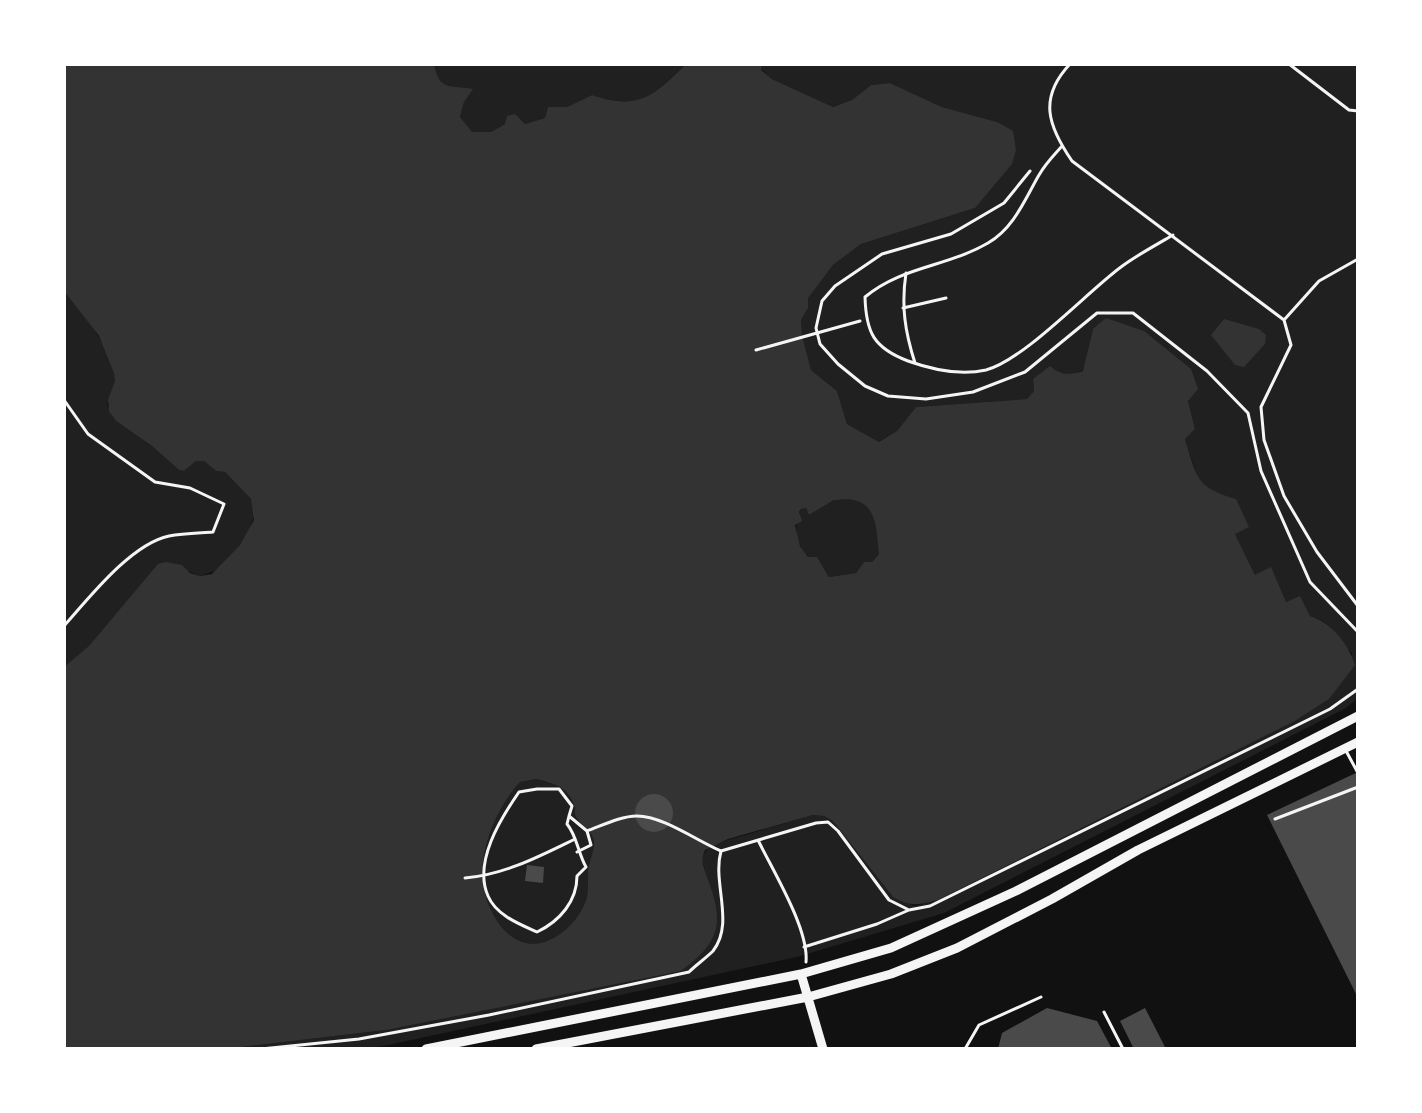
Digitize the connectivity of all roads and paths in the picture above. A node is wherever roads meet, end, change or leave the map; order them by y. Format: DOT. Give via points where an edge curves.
graph roads {
  1 [pos="1070,64"];
  2 [pos="1289,64"];
  3 [pos="1358,111"];
  4 [pos="1062,146"];
  5 [pos="1030,171"];
  6 [pos="1173,235"];
  7 [pos="1358,259"];
  8 [pos="906,272"];
  9 [pos="946,298"];
  10 [pos="903,308"];
  11 [pos="862,320"];
  12 [pos="1284,320"];
  13 [pos="756,350"];
  14 [pos="915,363"];
  15 [pos="64,400"];
  16 [pos="1357,603"];
  17 [pos="64,626"];
  18 [pos="1358,632"];
  19 [pos="1358,689"];
  20 [pos="1358,716"];
  21 [pos="1358,742"];
  22 [pos="1345,749"];
  23 [pos="1358,773"];
  24 [pos="1358,787"];
  25 [pos="569,816"];
  26 [pos="1275,819"];
  27 [pos="588,830"];
  28 [pos="575,839"];
  29 [pos="758,840"];
  30 [pos="721,851"];
  31 [pos="577,852"];
  32 [pos="485,876"];
  33 [pos="465,878"];
  34 [pos="909,910"];
  35 [pos="804,947"];
  36 [pos="801,974"];
  37 [pos="808,997"];
  38 [pos="1041,997"];
  39 [pos="1104,1012"];
  40 [pos="261,1049"];
  41 [pos="426,1049"];
  42 [pos="536,1049"];
  43 [pos="823,1049"];
  44 [pos="965,1049"];
  45 [pos="1123,1049"];
  1 -- 4 [label="lane" via="1049,93"];
  2 -- 3 [label="lane" via="1349,110"];
  4 -- 6 [label="lane" via="1072,161"];
  4 -- 8 [label="lane" via="1041,171 1018,215 991,242 946,263"];
  5 -- 18 [label="path" via="1004,203 951,234 882,254 835,286 819,309 820,344 865,386 888,396 926,399 973,392 1025,372 1097,313 1133,313 1207,371 1248,413 1261,471 1310,582"];
  6 -- 12 [label="lane"];
  6 -- 14 [label="lane" via="1122,265 1010,359 986,370 948,372"];
  7 -- 12 [label="lane" via="1319,281"];
  8 -- 10 [label="lane"];
  8 -- 14 [label="lane" via="865,297 866,319 877,344"];
  9 -- 10 [label="lane"];
  10 -- 14 [label="lane"];
  11 -- 13 [label="path"];
  12 -- 16 [label="lane" via="1291,345 1261,407 1264,440 1284,496 1317,552"];
  15 -- 17 [label="path" via="88,434 155,482 190,488 224,504 213,532 166,536 139,550"];
  19 -- 34 [label="path" via="1330,709 1089,830 953,896"];
  20 -- 36 [label="main road" via="943,926 891,948"];
  21 -- 22 [label="main road"];
  22 -- 23 [label="lane"];
  22 -- 37 [label="main road" via="1138,850 957,948 891,974"];
  24 -- 26 [label="lane"];
  25 -- 27 [label="path"];
  25 -- 28 [label="path"];
  25 -- 32 [label="path" via="572,806 559,789 519,792 489,846"];
  27 -- 30 [label="path" via="636,816 650,818"];
  27 -- 31 [label="path" via="591,845"];
  28 -- 31 [label="path"];
  28 -- 32 [label="path"];
  29 -- 30 [label="path"];
  29 -- 34 [label="path" via="828,822 889,900"];
  29 -- 35 [label="path" via="790,904"];
  30 -- 40 [label="path" via="717,864 724,923 714,949 689,972 359,1039"];
  31 -- 32 [label="path" via="586,867 577,876 577,893 552,925 537,932 501,913 488,896"];
  32 -- 33 [label="path"];
  34 -- 35 [label="path"];
  35 -- 36 [label="path" via="807,959"];
  36 -- 37 [label="main road"];
  36 -- 41 [label="main road"];
  37 -- 42 [label="main road"];
  37 -- 43 [label="main road"];
  38 -- 44 [label="lane" via="979,1025"];
  39 -- 45 [label="lane"];
}
